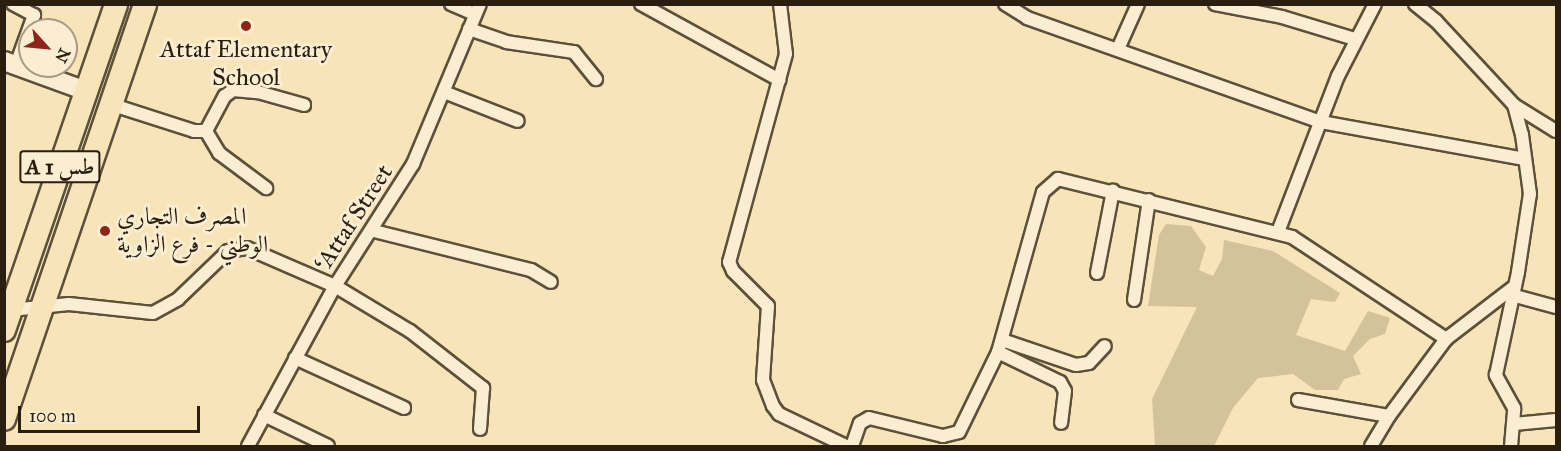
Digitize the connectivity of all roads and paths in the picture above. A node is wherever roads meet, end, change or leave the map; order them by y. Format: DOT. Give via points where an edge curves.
graph roads {
  1 [pos="13,4"];
  2 [pos="116,4"];
  3 [pos="145,4"];
  4 [pos="452,4"];
  5 [pos="640,4"];
  6 [pos="780,4"];
  7 [pos="1005,4"];
  8 [pos="1138,4"];
  9 [pos="1215,4"];
  10 [pos="1375,4"];
  11 [pos="1422,7"];
  12 [pos="477,9"];
  13 [pos="1024,10"];
  14 [pos="469,29"];
  15 [pos="1356,39"];
  16 [pos="1118,49"];
  17 [pos="10,63"];
  18 [pos="596,79"];
  19 [pos="779,80"];
  20 [pos="86,91"];
  21 [pos="444,92"];
  22 [pos="110,104"];
  23 [pos="304,105"];
  24 [pos="1514,105"];
  25 [pos="518,121"];
  26 [pos="1321,122"];
  27 [pos="206,131"];
  28 [pos="1557,131"];
  29 [pos="1525,159"];
  30 [pos="267,188"];
  31 [pos="1113,191"];
  32 [pos="1149,200"];
  33 [pos="374,231"];
  34 [pos="1278,232"];
  35 [pos="1097,273"];
  36 [pos="551,282"];
  37 [pos="335,286"];
  38 [pos="1514,290"];
  39 [pos="1134,300"];
  40 [pos="1557,307"];
  41 [pos="41,309"];
  42 [pos="8,320"];
  43 [pos="1446,339"];
  44 [pos="1000,346"];
  45 [pos="1105,346"];
  46 [pos="295,358"];
  47 [pos="1298,400"];
  48 [pos="404,408"];
  49 [pos="264,415"];
  50 [pos="1389,416"];
  51 [pos="4,419"];
  52 [pos="1557,420"];
  53 [pos="1061,423"];
  54 [pos="1514,424"];
  55 [pos="480,429"];
  56 [pos="248,447"];
  57 [pos="328,447"];
  58 [pos="846,447"];
  59 [pos="852,447"];
  60 [pos="1371,447"];
  61 [pos="1511,447"];
  1 -- 17 [label="street" via="34,15"];
  2 -- 20 [label="highway, A 1 طس"];
  3 -- 22 [label="highway, A 1 طس"];
  4 -- 12 [label="street"];
  5 -- 19 [label="street"];
  6 -- 19 [label="street" via="787,39"];
  7 -- 13 [label="street"];
  8 -- 16 [label="street"];
  9 -- 15 [label="street" via="1282,17"];
  10 -- 15 [label="street"];
  11 -- 24 [label="street"];
  12 -- 14 [label="street, ‘Attaf Street"];
  13 -- 16 [label="street"];
  14 -- 18 [label="street" via="506,42 574,52"];
  14 -- 21 [label="street, ‘Attaf Street"];
  15 -- 26 [label="street"];
  16 -- 26 [label="street"];
  17 -- 20 [label="street"];
  19 -- 58 [label="street" via="729,262 768,306 763,380 773,406 779,414"];
  20 -- 42 [label="highway, A 1 طس"];
  21 -- 25 [label="street"];
  21 -- 33 [label="street, ‘Attaf Street" via="413,164"];
  22 -- 27 [label="street" via="194,131"];
  22 -- 41 [label="highway, A 1 طس"];
  23 -- 27 [label="street" via="258,92 233,90 225,96"];
  24 -- 28 [label="street"];
  24 -- 29 [label="street"];
  26 -- 29 [label="street"];
  26 -- 34 [label="street"];
  27 -- 30 [label="street" via="219,153"];
  29 -- 38 [label="street" via="1528,213"];
  31 -- 32 [label="street"];
  31 -- 35 [label="street"];
  31 -- 44 [label="street" via="1063,179 1053,180 1045,188"];
  32 -- 34 [label="street"];
  32 -- 39 [label="street"];
  33 -- 36 [label="street" via="421,246 531,270"];
  33 -- 37 [label="street, ‘Attaf Street"];
  34 -- 43 [label="street" via="1336,264"];
  37 -- 41 [label="street" via="237,247 218,258 166,308 153,313 69,304"];
  37 -- 46 [label="street, ‘Attaf Street"];
  37 -- 55 [label="street" via="410,331 483,388"];
  38 -- 40 [label="street"];
  38 -- 43 [label="street"];
  38 -- 54 [label="street" via="1496,375 1512,402"];
  41 -- 42 [label="street"];
  41 -- 51 [label="highway, A 1 طس"];
  43 -- 50 [label="street"];
  44 -- 45 [label="street" via="1076,365 1089,363"];
  44 -- 53 [label="street" via="1060,382 1065,391"];
  44 -- 59 [label="street" via="962,428 954,435 869,418 860,423"];
  46 -- 48 [label="street"];
  46 -- 49 [label="street, ‘Attaf Street"];
  47 -- 50 [label="street"];
  49 -- 56 [label="street, ‘Attaf Street"];
  49 -- 57 [label="street"];
  50 -- 60 [label="street"];
  52 -- 54 [label="street"];
  54 -- 61 [label="street"];
}
